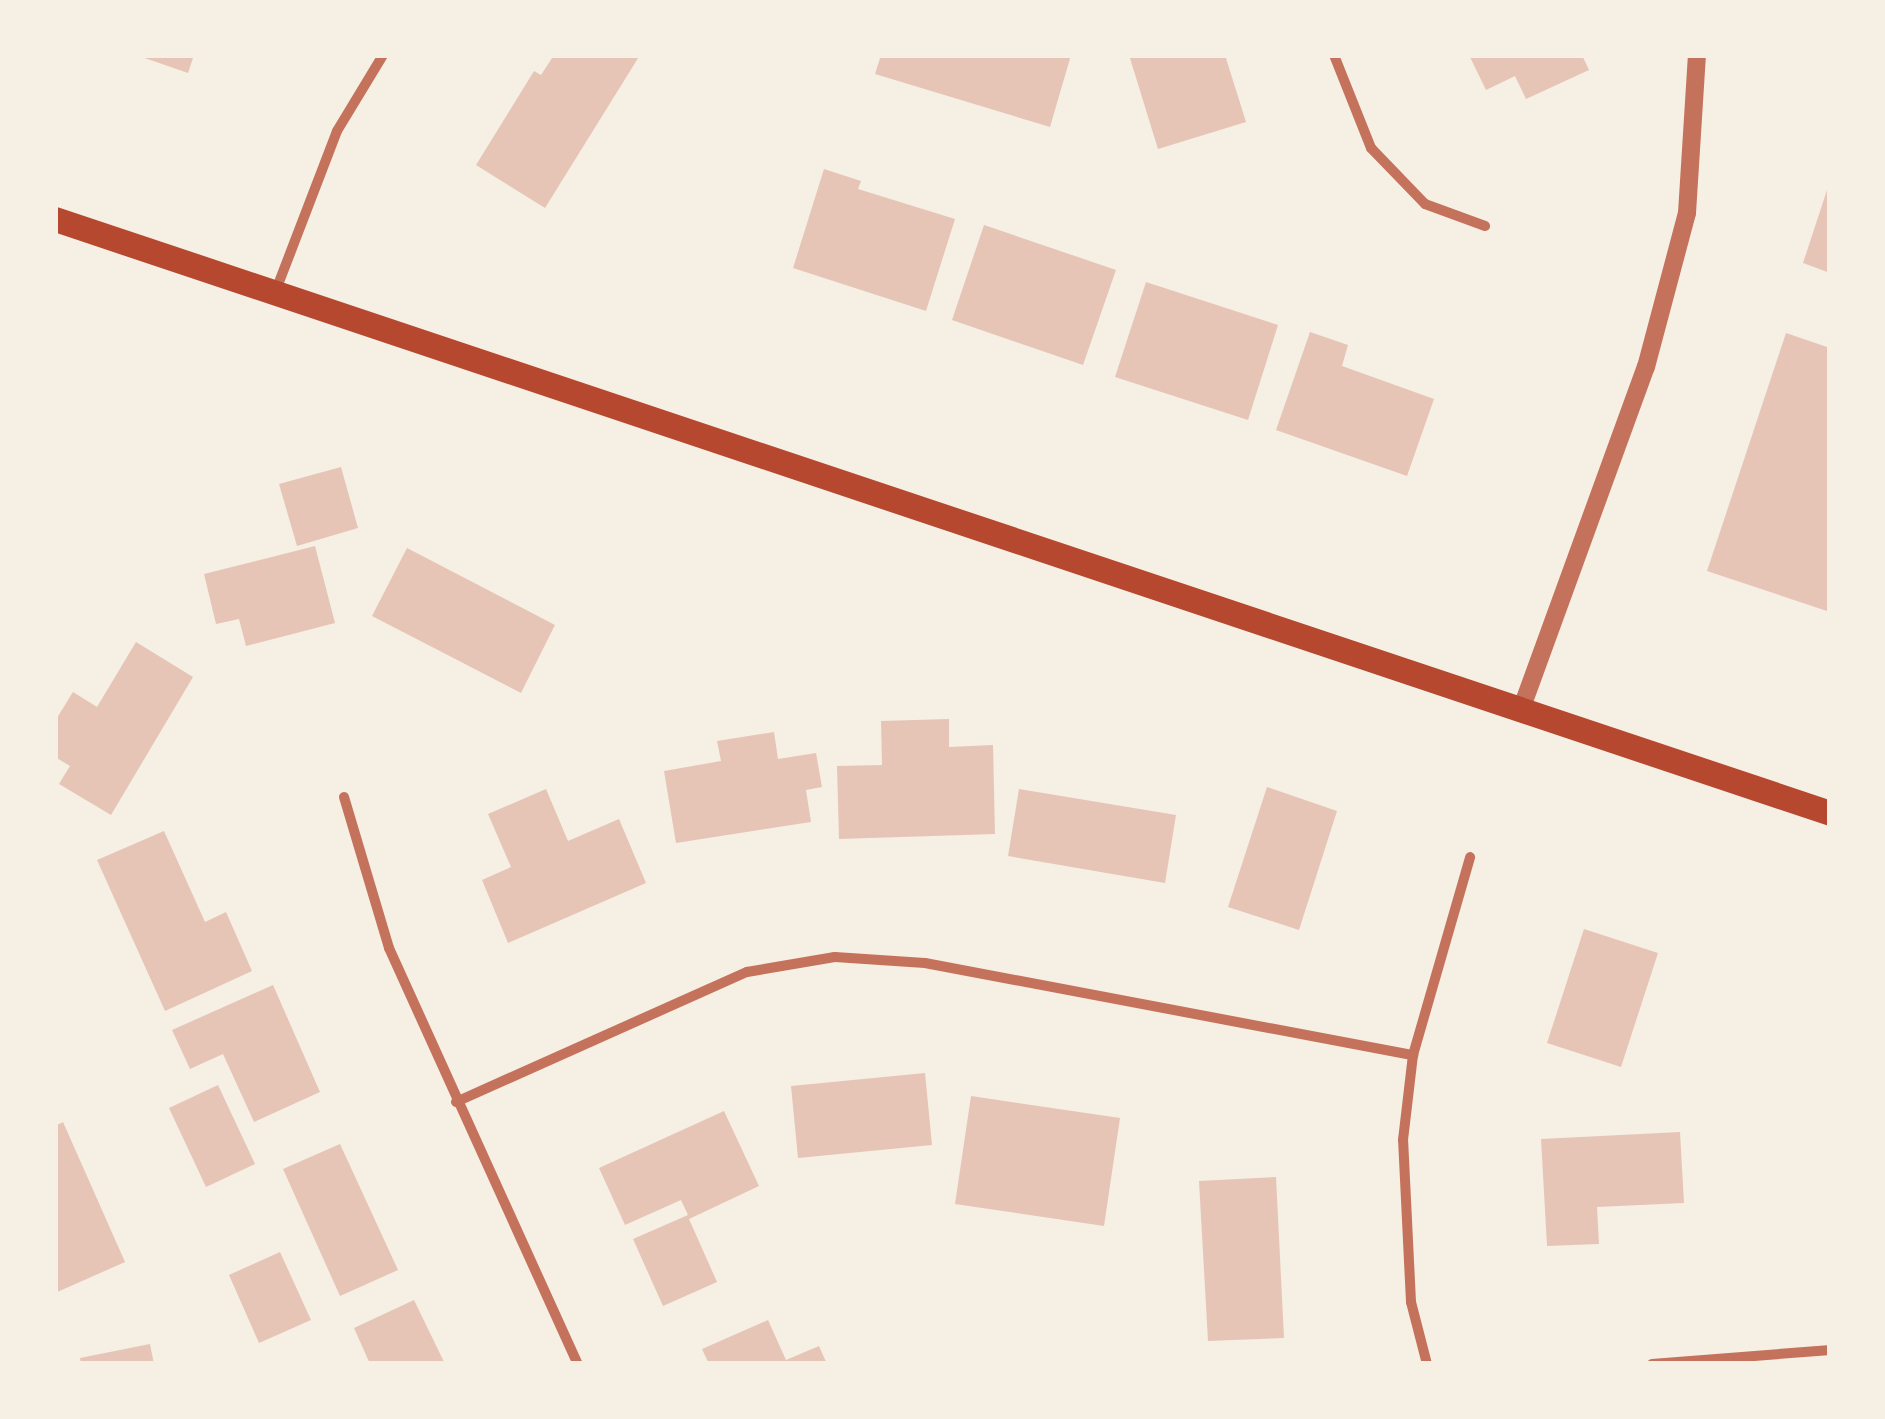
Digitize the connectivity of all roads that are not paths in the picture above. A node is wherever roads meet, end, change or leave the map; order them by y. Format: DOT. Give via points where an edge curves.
graph roads {
  1 [pos="382,55"];
  2 [pos="1334,55"];
  3 [pos="1698,55"];
  4 [pos="55,218"];
  5 [pos="1485,226"];
  6 [pos="275,292"];
  7 [pos="1522,707"];
  8 [pos="344,796"];
  9 [pos="1830,813"];
  10 [pos="1470,857"];
  11 [pos="1413,1055"];
  12 [pos="456,1102"];
  13 [pos="1830,1350"];
  14 [pos="578,1364"];
  15 [pos="1427,1364"];
  16 [pos="1652,1364"];
  1 -- 6 [label="street" via="337,130"];
  2 -- 5 [label="street" via="1372,148 1425,204"];
  3 -- 7 [label="street" via="1688,213 1662,310"];
  4 -- 6 [label="main road"];
  6 -- 7 [label="main road"];
  7 -- 9 [label="main road"];
  8 -- 12 [label="street" via="389,948"];
  10 -- 11 [label="street"];
  11 -- 12 [label="street" via="925,962 835,958 747,972"];
  11 -- 15 [label="street" via="1403,1217 1411,1302"];
  12 -- 14 [label="street"];
  13 -- 16 [label="street"];
}
